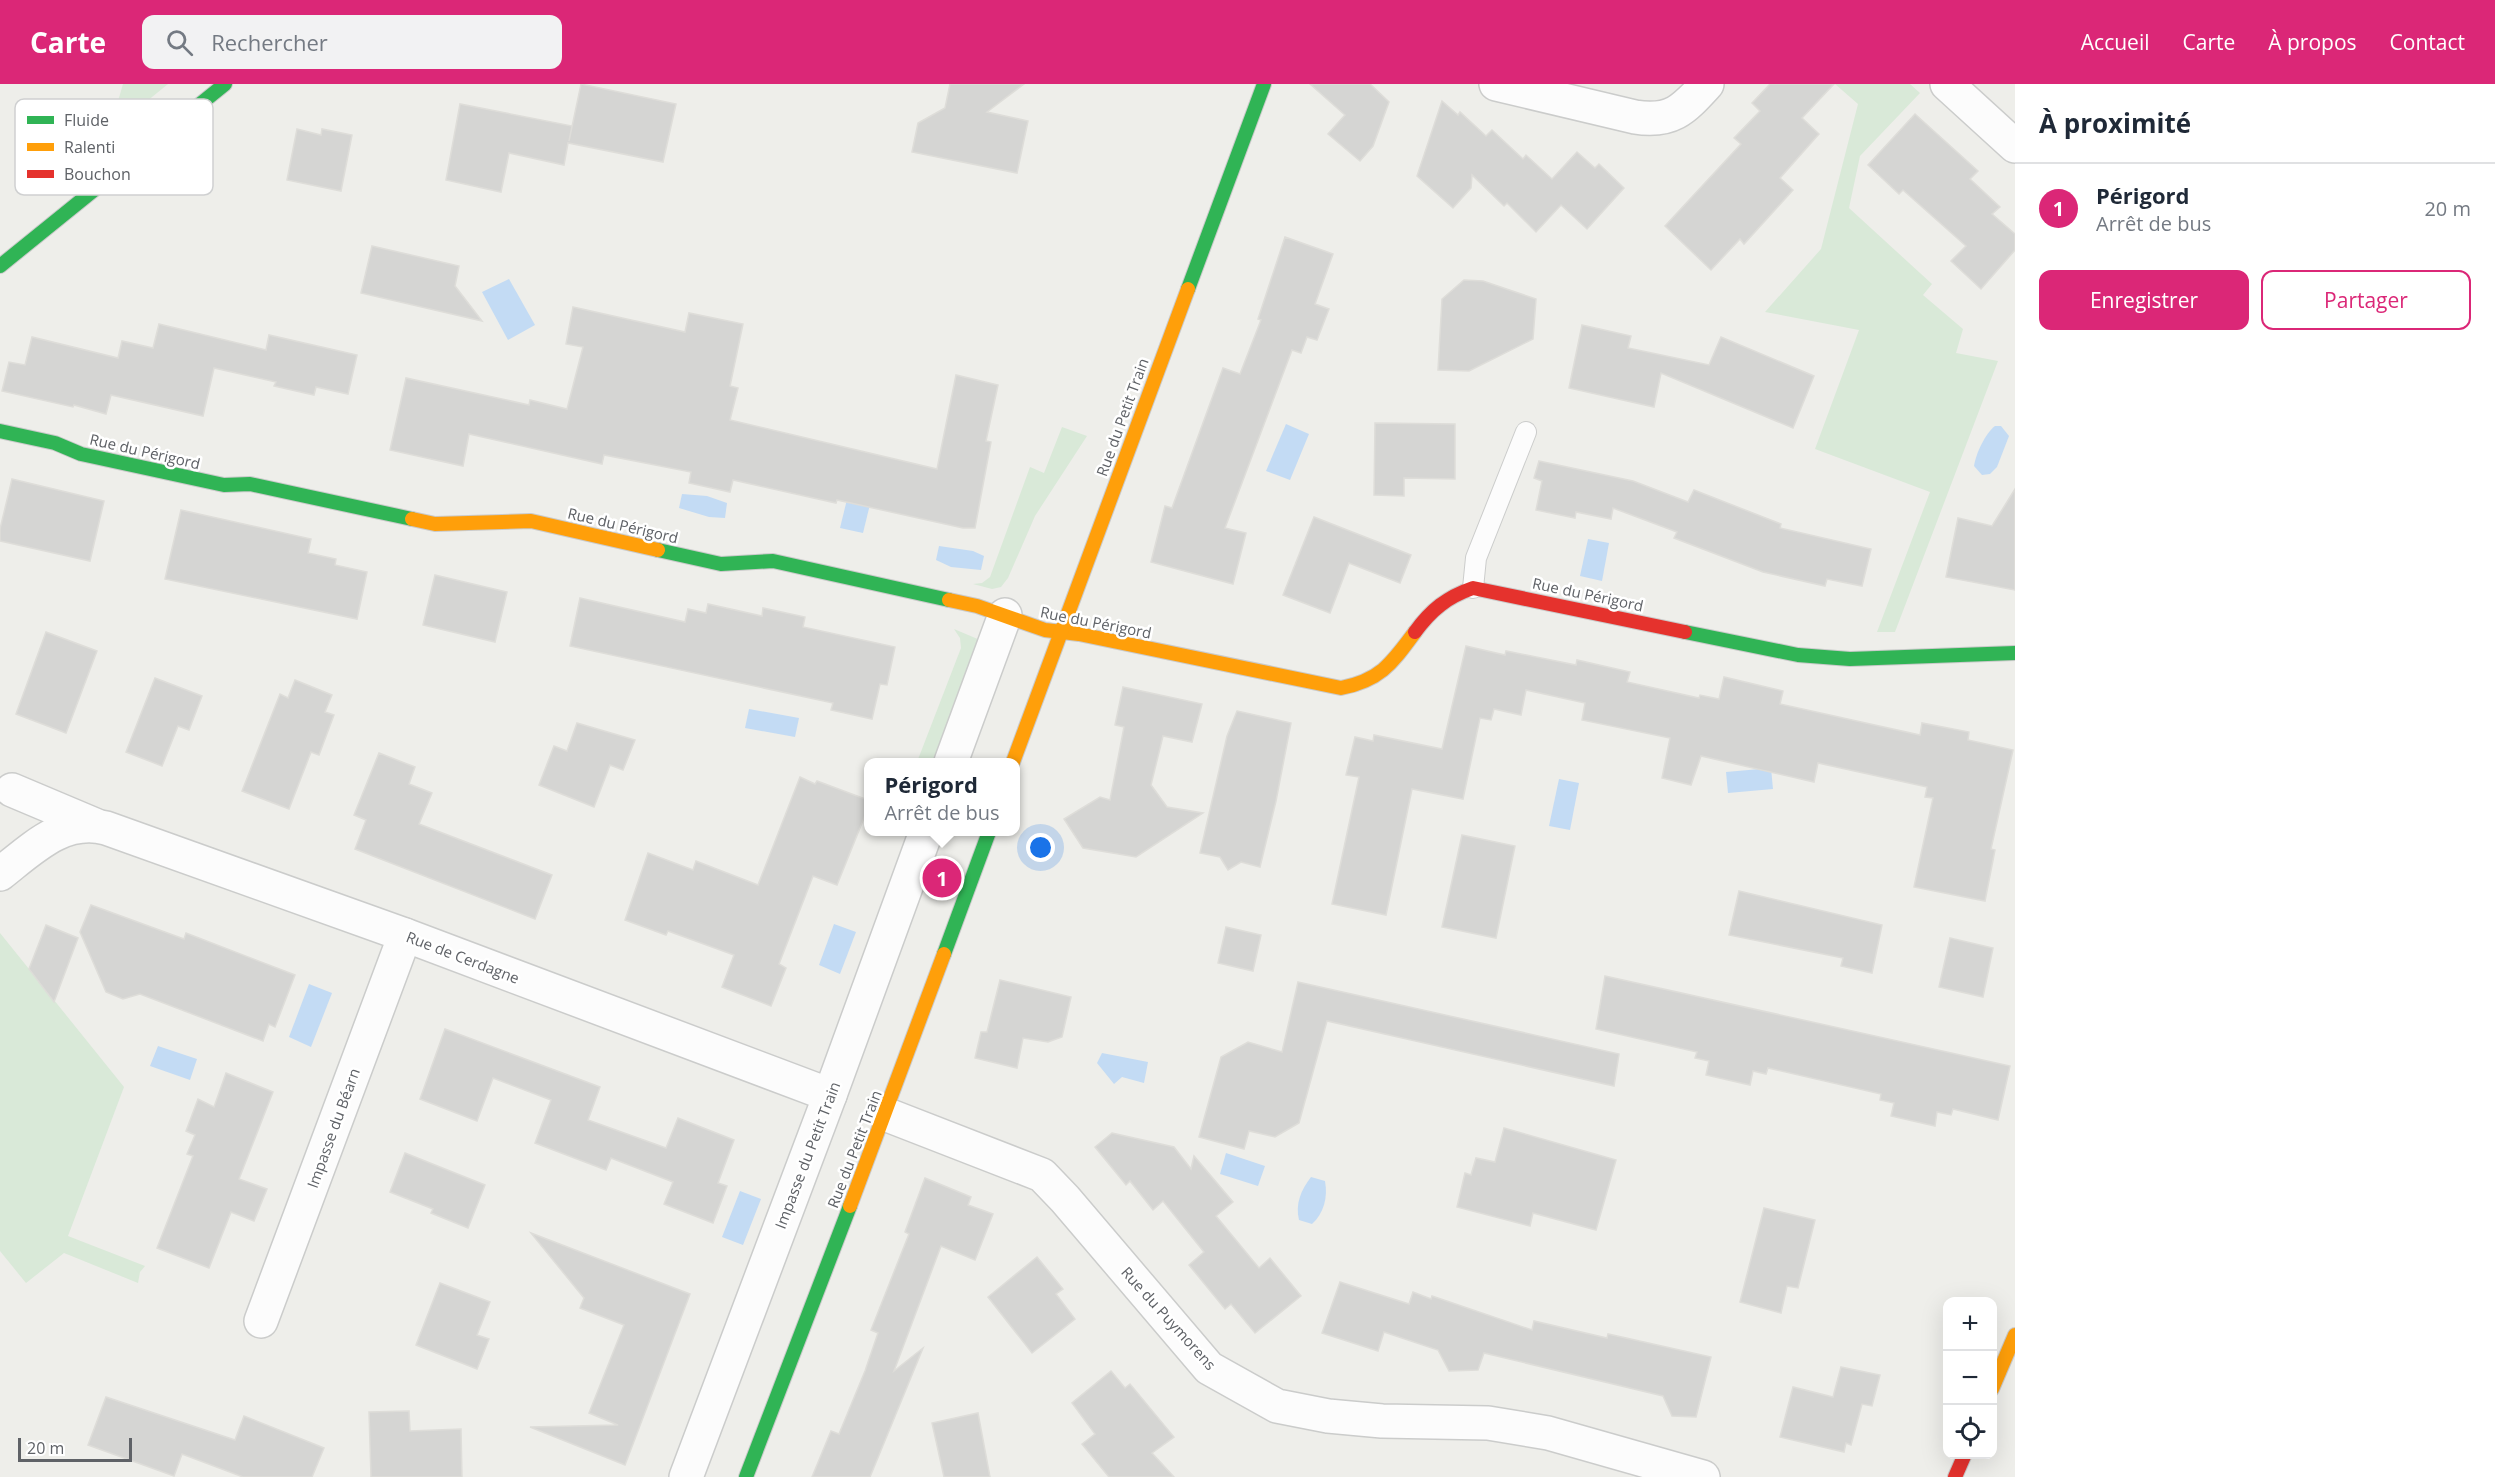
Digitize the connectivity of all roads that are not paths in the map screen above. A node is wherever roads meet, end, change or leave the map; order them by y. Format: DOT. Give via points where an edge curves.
graph roads {
  1 [pos="225,84"];
  2 [pos="1264,84"];
  3 [pos="1496,84"];
  4 [pos="1707,84"];
  5 [pos="1947,84"];
  6 [pos="206,99"];
  7 [pos="2015,146"];
  8 [pos="88,195"];
  9 [pos="0,266"];
  10 [pos="0,431"];
  11 [pos="1526,432"];
  12 [pos="1473,588"];
  13 [pos="1005,615"];
  14 [pos="1063,632"];
  15 [pos="2015,653"];
  16 [pos="952,758"];
  17 [pos="1015,758"];
  18 [pos="12,790"];
  19 [pos="95,825"];
  20 [pos="924,836"];
  21 [pos="987,836"];
  22 [pos="0,874"];
  23 [pos="405,935"];
  24 [pos="830,1095"];
  25 [pos="885,1114"];
  26 [pos="261,1321"];
  27 [pos="2015,1335"];
  28 [pos="1997,1377"];
  29 [pos="1963,1459"];
  30 [pos="686,1477"];
  31 [pos="746,1477"];
  32 [pos="1703,1477"];
  33 [pos="1955,1477"];
  1 -- 6 [label="street"];
  2 -- 14 [label="street, Rue du Petit Train"];
  3 -- 4 [label="street" via="1655,119 1684,108"];
  5 -- 7 [label="street"];
  8 -- 9 [label="street"];
  10 -- 13 [label="street, Rue du Périgord" via="55,442 81,454 224,485 250,484 435,524 531,521 721,564 773,561"];
  11 -- 12 [label="lane" via="1476,558"];
  12 -- 14 [label="street, Rue du Périgord" via="1441,603 1383,672 1351,688"];
  12 -- 15 [label="street, Rue du Périgord" via="1798,655 1850,659"];
  13 -- 14 [label="street, Rue du Périgord" via="1045,630"];
  13 -- 16 [label="street"];
  14 -- 17 [label="street, Rue du Petit Train"];
  18 -- 19 [label="street, Rue de Cerdagne"];
  19 -- 22 [label="street, Rue de Cerdagne" via="66,828 46,838"];
  19 -- 23 [label="street, Rue de Cerdagne"];
  20 -- 24 [label="street, Impasse du Petit Train"];
  21 -- 25 [label="street, Rue du Petit Train"];
  23 -- 24 [label="street, Rue de Cerdagne"];
  23 -- 26 [label="street, Impasse du Béarn"];
  24 -- 30 [label="street, Impasse du Petit Train"];
  25 -- 31 [label="street, Rue du Petit Train"];
  25 -- 32 [label="street, Rue du Puymorens" via="1042,1175 1209,1368 1276,1406 1382,1421 1498,1424 1548,1433"];
  27 -- 28 [label="street"];
  29 -- 33 [label="street"];
}
